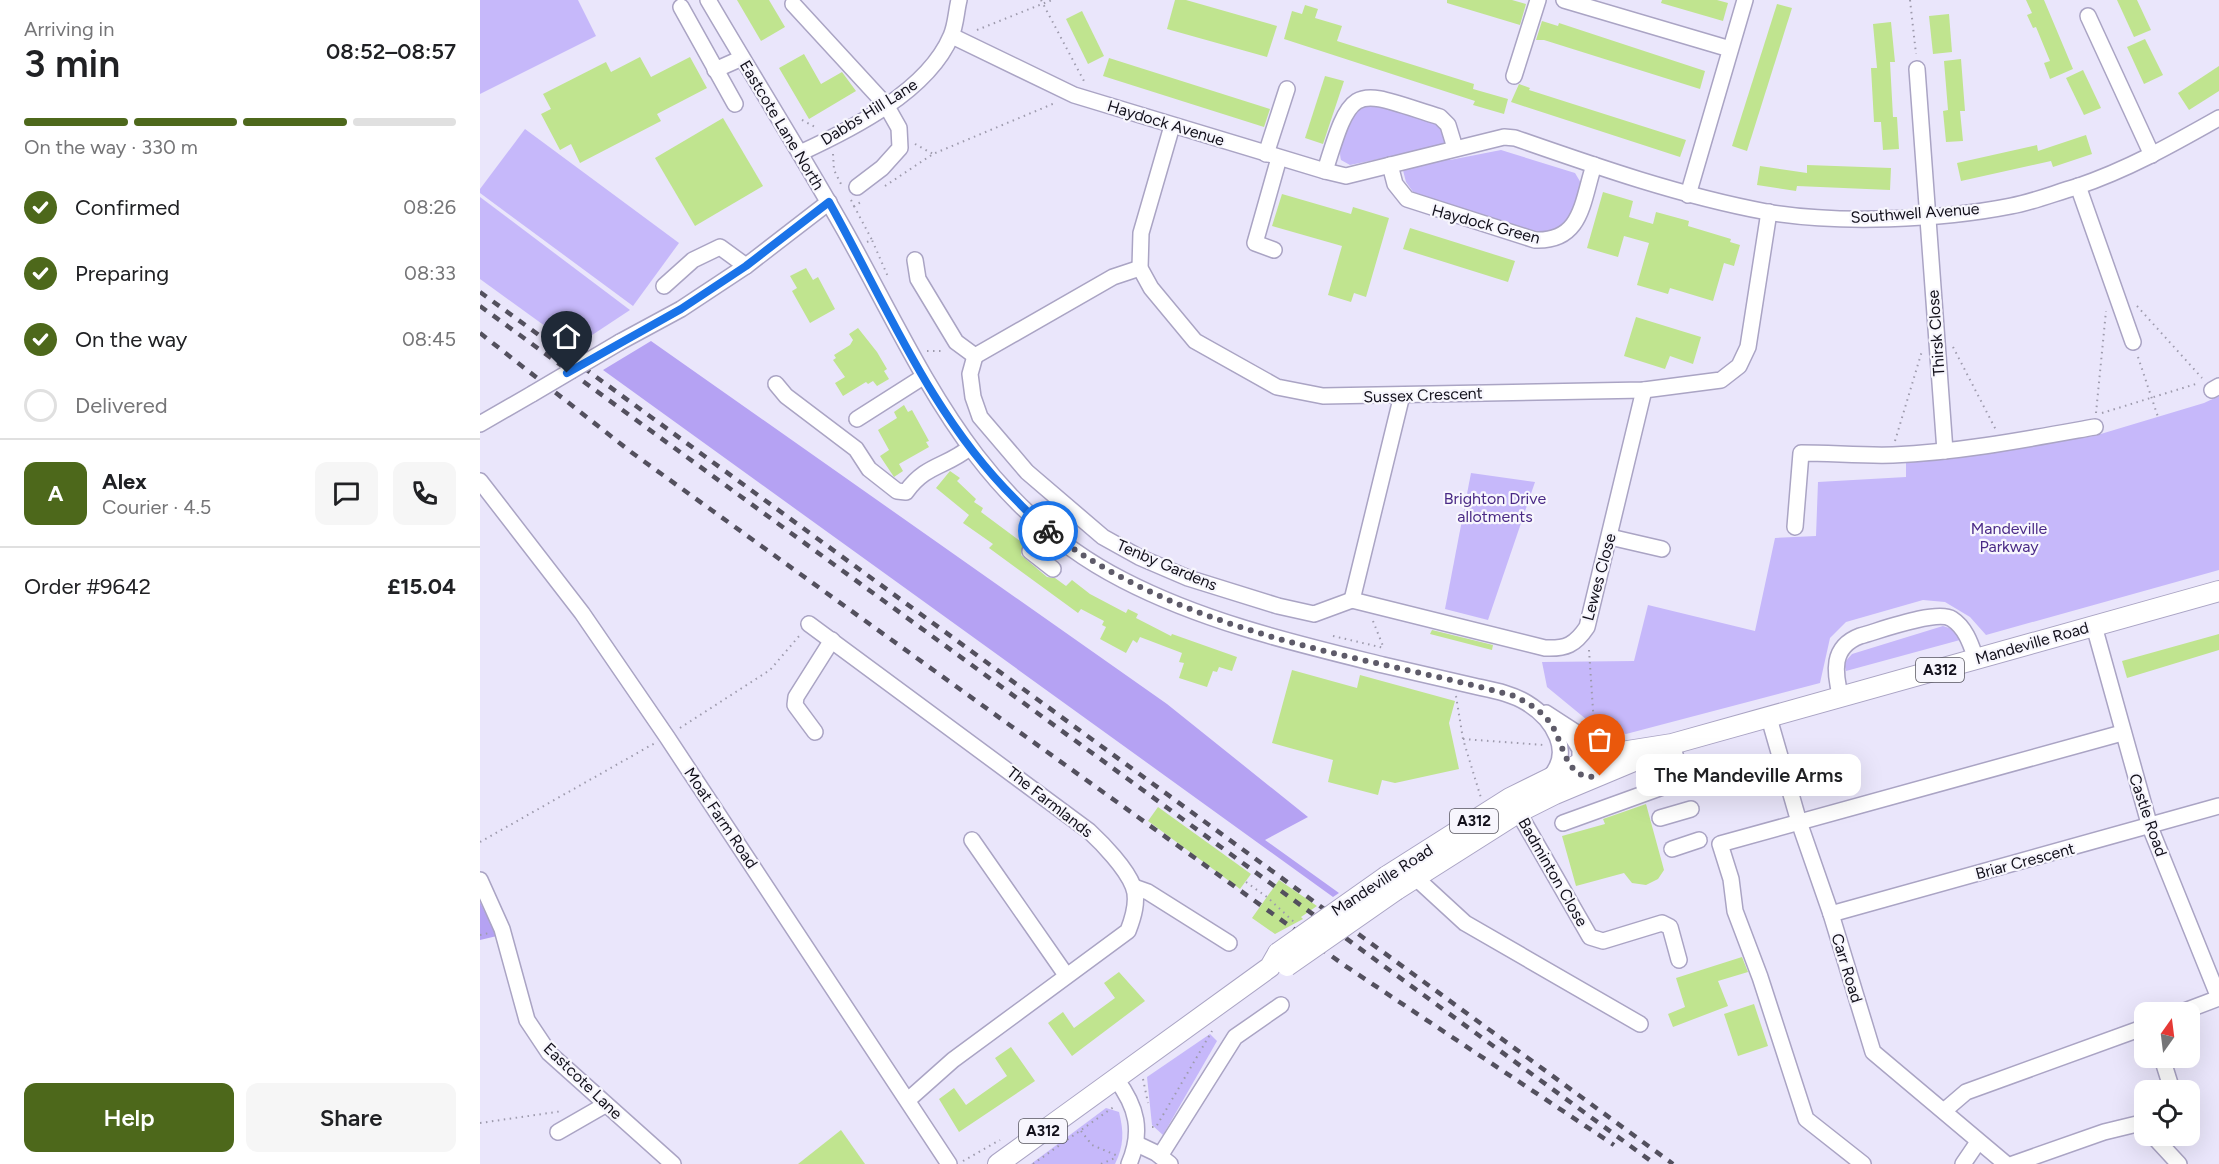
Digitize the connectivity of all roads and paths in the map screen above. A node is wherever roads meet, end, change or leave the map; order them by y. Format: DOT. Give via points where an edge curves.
graph roads {
  1 [pos="708,0"];
  2 [pos="959,0"];
  3 [pos="1041,0"];
  4 [pos="1052,0"];
  5 [pos="1539,0"];
  6 [pos="1564,0"];
  7 [pos="1745,0"];
  8 [pos="1910,0"];
  9 [pos="793,4"];
  10 [pos="1043,4"];
  11 [pos="681,7"];
  12 [pos="2088,16"];
  13 [pos="972,32"];
  14 [pos="952,36"];
  15 [pos="1730,49"];
  16 [pos="742,58"];
  17 [pos="1917,69"];
  18 [pos="715,70"];
  19 [pos="1514,76"];
  20 [pos="1287,89"];
  21 [pos="1077,96"];
  22 [pos="735,104"];
  23 [pos="885,105"];
  24 [pos="2219,118"];
  25 [pos="802,120"];
  26 [pos="1172,126"];
  27 [pos="817,128"];
  28 [pos="902,137"];
  29 [pos="1455,148"];
  30 [pos="800,153"];
  31 [pos="833,154"];
  32 [pos="933,154"];
  33 [pos="2152,155"];
  34 [pos="1273,156"];
  35 [pos="1390,165"];
  36 [pos="1594,165"];
  37 [pos="1325,171"];
  38 [pos="2078,186"];
  39 [pos="884,187"];
  40 [pos="853,192"];
  41 [pos="1688,195"];
  42 [pos="829,202"];
  43 [pos="854,206"];
  44 [pos="1769,212"];
  45 [pos="1928,216"];
  46 [pos="872,240"];
  47 [pos="1274,250"];
  48 [pos="915,260"];
  49 [pos="746,266"];
  50 [pos="1140,268"];
  51 [pos="664,286"];
  52 [pos="2133,302"];
  53 [pos="2106,310"];
  54 [pos="2133,342"];
  55 [pos="960,345"];
  56 [pos="921,351"];
  57 [pos="975,356"];
  58 [pos="922,377"];
  59 [pos="776,384"];
  60 [pos="1644,390"];
  61 [pos="1402,395"];
  62 [pos="2152,398"];
  63 [pos="2157,417"];
  64 [pos="857,419"];
  65 [pos="2095,421"];
  66 [pos="480,424"];
  67 [pos="969,448"];
  68 [pos="1945,451"];
  69 [pos="480,481"];
  70 [pos="1795,527"];
  71 [pos="1610,537"];
  72 [pos="1058,538"];
  73 [pos="1662,549"];
  74 [pos="1042,560"];
  75 [pos="2219,591"];
  76 [pos="1358,601"];
  77 [pos="809,624"];
  78 [pos="2094,626"];
  79 [pos="1587,627"];
  80 [pos="832,640"];
  81 [pos="1384,655"];
  82 [pos="1976,659"];
  83 [pos="1453,681"];
  84 [pos="1841,698"];
  85 [pos="1533,706"];
  86 [pos="1769,718"];
  87 [pos="1557,719"];
  88 [pos="675,731"];
  89 [pos="815,732"];
  90 [pos="2122,733"];
  91 [pos="1463,739"];
  92 [pos="662,740"];
  93 [pos="1592,741"];
  94 [pos="1560,743"];
  95 [pos="1672,744"];
  96 [pos="1624,751"];
  97 [pos="1575,773"];
  98 [pos="1548,779"];
  99 [pos="1515,805"];
  100 [pos="2219,806"];
  101 [pos="1691,809"];
  102 [pos="1486,814"];
  103 [pos="1660,818"];
  104 [pos="1799,822"];
  105 [pos="1563,823"];
  106 [pos="2150,827"];
  107 [pos="972,840"];
  108 [pos="1699,840"];
  109 [pos="480,842"];
  110 [pos="1672,849"];
  111 [pos="1416,878"];
  112 [pos="480,880"];
  113 [pos="1246,882"];
  114 [pos="1392,883"];
  115 [pos="1134,887"];
  116 [pos="1831,914"];
  117 [pos="1295,923"];
  118 [pos="1229,943"];
  119 [pos="1679,960"];
  120 [pos="1066,975"];
  121 [pos="2219,998"];
  122 [pos="1281,1005"];
  123 [pos="2200,1005"];
  124 [pos="1640,1024"];
  125 [pos="2134,1031"];
  126 [pos="1203,1035"];
  127 [pos="1142,1075"];
  128 [pos="1116,1078"];
  129 [pos="1144,1085"];
  130 [pos="1139,1088"];
  131 [pos="908,1100"];
  132 [pos="1119,1103"];
  133 [pos="605,1104"];
  134 [pos="1148,1108"];
  135 [pos="571,1110"];
  136 [pos="1945,1110"];
  137 [pos="480,1123"];
  138 [pos="1150,1125"];
  139 [pos="2134,1125"];
  140 [pos="1081,1131"];
  141 [pos="558,1132"];
  142 [pos="1978,1142"];
  143 [pos="1137,1144"];
  144 [pos="2162,1146"];
  145 [pos="970,1158"];
  146 [pos="1113,1158"];
  147 [pos="1123,1160"];
  148 [pos="1165,1160"];
  149 [pos="951,1163"];
  150 [pos="673,1164"];
  151 [pos="998,1164"];
  152 [pos="1033,1164"];
  153 [pos="1101,1164"];
  154 [pos="1863,1164"];
  155 [pos="1963,1164"];
  156 [pos="2006,1164"];
  157 [pos="2013,1164"];
  158 [pos="2179,1164"];
  1 -- 16 [label="street, Eastcote Lane North"];
  2 -- 14 [label="street, Dabbs Hill Lane"];
  3 -- 10 [label="path"];
  4 -- 10 [label="path"];
  5 -- 19 [label="street"];
  6 -- 15 [label="street"];
  7 -- 15 [label="street"];
  8 -- 17 [label="path"];
  9 -- 23 [label="street"];
  10 -- 13 [label="path"];
  10 -- 21 [label="path" via="1085,83"];
  11 -- 18 [label="street"];
  12 -- 33 [label="street"];
  14 -- 21 [label="street, Haydock Avenue"];
  14 -- 23 [label="street, Dabbs Hill Lane" via="927,75"];
  15 -- 41 [label="street"];
  16 -- 18 [label="street"];
  16 -- 30 [label="street, Eastcote Lane North"];
  17 -- 45 [label="street, Thirsk Close"];
  18 -- 22 [label="street"];
  20 -- 34 [label="street"];
  21 -- 26 [label="street, Haydock Avenue"];
  21 -- 32 [label="path"];
  23 -- 28 [label="street"];
  23 -- 30 [label="street, Dabbs Hill Lane"];
  24 -- 33 [label="street, Southwell Avenue"];
  25 -- 27 [label="path"];
  26 -- 34 [label="street, Haydock Avenue"];
  26 -- 50 [label="street" via="1141,233"];
  28 -- 32 [label="path"];
  28 -- 40 [label="street" via="900,148"];
  29 -- 35 [label="street, Southwell Avenue"];
  29 -- 36 [label="street, Southwell Avenue" via="1496,138 1515,138"];
  29 -- 37 [label="street" via="1448,125 1440,117 1374,96 1361,98 1348,107 1341,120"];
  30 -- 42 [label="street, Eastcote Lane North"];
  31 -- 40 [label="path" via="834,170"];
  32 -- 39 [label="path"];
  33 -- 38 [label="street, Southwell Avenue"];
  34 -- 37 [label="street, Haydock Avenue"];
  34 -- 47 [label="street" via="1255,243"];
  35 -- 36 [label="street, Haydock Green" via="1395,184 1407,199 1536,240 1551,241 1565,235 1575,223"];
  35 -- 37 [label="street, Haydock Avenue" via="1346,176"];
  36 -- 41 [label="street, Southwell Avenue"];
  38 -- 45 [label="street, Southwell Avenue" via="2011,206"];
  38 -- 54 [label="street"];
  40 -- 43 [label="path"];
  40 -- 43 [label="path"];
  41 -- 44 [label="street, Southwell Avenue"];
  42 -- 49 [label="street"];
  42 -- 58 [label="street, Eastcote Lane North"];
  43 -- 46 [label="path"];
  44 -- 45 [label="street, Southwell Avenue" via="1863,219"];
  44 -- 60 [label="street, Sussex Crescent" via="1748,347 1739,366 1721,380"];
  45 -- 68 [label="street, Thirsk Close"];
  48 -- 55 [label="street" via="918,279"];
  49 -- 51 [label="street" via="720,247 693,260"];
  49 -- 66 [label="street, bridge" via="681,309"];
  50 -- 57 [label="street" via="1113,277"];
  50 -- 61 [label="street, Sussex Crescent" via="1163,305 1195,340 1277,387 1323,396"];
  52 -- 62 [label="path" via="2205,382"];
  53 -- 65 [label="path"];
  54 -- 62 [label="path"];
  55 -- 56 [label="path" via="953,351"];
  55 -- 57 [label="street"];
  57 -- 76 [label="street, Tenby Gardens" via="970,374 980,417 1027,472 1103,537 1188,578 1278,606 1314,614"];
  58 -- 64 [label="street"];
  58 -- 67 [label="street, Eastcote Lane North"];
  59 -- 67 [label="street" via="786,396 856,449 869,469 897,491 906,492 924,471"];
  60 -- 61 [label="street, Sussex Crescent"];
  60 -- 71 [label="street, Lewes Close"];
  61 -- 76 [label="street"];
  62 -- 63 [label="path"];
  62 -- 65 [label="path"];
  65 -- 68 [label="street"];
  67 -- 72 [label="street, Eastcote Lane North" via="995,479"];
  68 -- 70 [label="street" via="1891,455 1801,453"];
  69 -- 131 [label="street, Moat Farm Road" via="588,622"];
  71 -- 73 [label="street"];
  71 -- 79 [label="street, Lewes Close"];
  72 -- 74 [label="street"];
  72 -- 83 [label="street, Eastcote Lane North" via="1122,580 1220,621"];
  75 -- 78 [label="main road, Mandeville Road / A312"];
  76 -- 79 [label="street, Lewes Close" via="1545,648 1564,649 1578,641"];
  76 -- 81 [label="path" via="1385,649"];
  77 -- 80 [label="street, The Farmlands"];
  77 -- 88 [label="path" via="770,670"];
  78 -- 82 [label="main road, Mandeville Road / A312"];
  78 -- 90 [label="street, Castle Road"];
  79 -- 93 [label="path" via="1595,732"];
  80 -- 89 [label="street" via="796,697 795,705"];
  80 -- 115 [label="street, The Farmlands" via="1089,831"];
  82 -- 84 [label="main road, Mandeville Road / A312"];
  82 -- 84 [label="street" via="1970,640 1951,618 1937,615 1860,636 1848,641 1836,658"];
  83 -- 85 [label="street, Eastcote Lane North" via="1514,696"];
  83 -- 91 [label="path"];
  84 -- 86 [label="main road, Mandeville Road / A312"];
  85 -- 87 [label="street, Eastcote Lane North"];
  85 -- 94 [label="street, Eastcote Lane North" via="1551,723"];
  86 -- 95 [label="main road, Mandeville Road / A312"];
  86 -- 104 [label="street, Carr Road"];
  87 -- 93 [label="street, Eastcote Lane North"];
  87 -- 97 [label="street, Eastcote Lane North" via="1577,742"];
  90 -- 104 [label="street"];
  90 -- 106 [label="street, Castle Road"];
  91 -- 94 [label="path"];
  91 -- 102 [label="path"];
  92 -- 109 [label="path"];
  93 -- 96 [label="street, Eastcote Lane North"];
  94 -- 97 [label="street, Eastcote Lane North"];
  94 -- 98 [label="street" via="1559,760"];
  95 -- 96 [label="main road, Mandeville Road / A312"];
  95 -- 97 [label="main road, Mandeville Road / A312" via="1600,776"];
  95 -- 105 [label="street" via="1680,773"];
  96 -- 97 [label="main road, Mandeville Road / A312"];
  97 -- 98 [label="main road, Mandeville Road / A312"];
  97 -- 99 [label="main road, Mandeville Road / A312"];
  98 -- 99 [label="main road, Mandeville Road / A312"];
  99 -- 102 [label="main road, Mandeville Road / A312"];
  99 -- 111 [label="main road, Mandeville Road / A312"];
  99 -- 119 [label="street, Badminton Close" via="1590,937 1603,941 1662,923 1671,927"];
  100 -- 106 [label="street, Briar Crescent"];
  101 -- 103 [label="street"];
  102 -- 114 [label="main road, Mandeville Road / A312"];
  104 -- 116 [label="street, Carr Road"];
  104 -- 154 [label="street" via="1720,844 1731,879 1734,911 1806,1119"];
  106 -- 116 [label="street, Briar Crescent"];
  106 -- 121 [label="street, Castle Road"];
  107 -- 120 [label="street"];
  108 -- 110 [label="street"];
  111 -- 114 [label="main road, Mandeville Road / A312"];
  111 -- 124 [label="street" via="1465,923"];
  112 -- 133 [label="street, Eastcote Lane" via="502,929 527,1020 549,1053"];
  113 -- 117 [label="path"];
  114 -- 128 [label="main road, Mandeville Road / A312, bridge"];
  115 -- 118 [label="street" via="1149,892"];
  115 -- 120 [label="street" via="1135,914 1128,931"];
  116 -- 136 [label="street, Carr Road" via="1873,1052"];
  120 -- 131 [label="street" via="953,1060"];
  121 -- 123 [label="street"];
  122 -- 148 [label="street" via="1235,1037"];
  125 -- 136 [label="street" via="1966,1092"];
  126 -- 138 [label="path" via="1213,1029 1155,1127"];
  127 -- 129 [label="path"];
  128 -- 143 [label="street" via="1135,1112"];
  128 -- 151 [label="main road, Mandeville Road / A312"];
  129 -- 130 [label="path"];
  129 -- 134 [label="path"];
  131 -- 149 [label="street, Moat Farm Road"];
  132 -- 140 [label="path"];
  133 -- 141 [label="street"];
  133 -- 150 [label="street, Eastcote Lane"];
  135 -- 137 [label="path"];
  136 -- 142 [label="street, Carr Road"];
  139 -- 157 [label="street" via="2104,1131"];
  140 -- 147 [label="path" via="1092,1145"];
  140 -- 152 [label="path"];
  142 -- 155 [label="street"];
  142 -- 156 [label="street, Carr Road"];
  143 -- 147 [label="street"];
  143 -- 148 [label="street"];
  144 -- 158 [label="street"];
  145 -- 149 [label="path"];
  146 -- 153 [label="path"];
}
